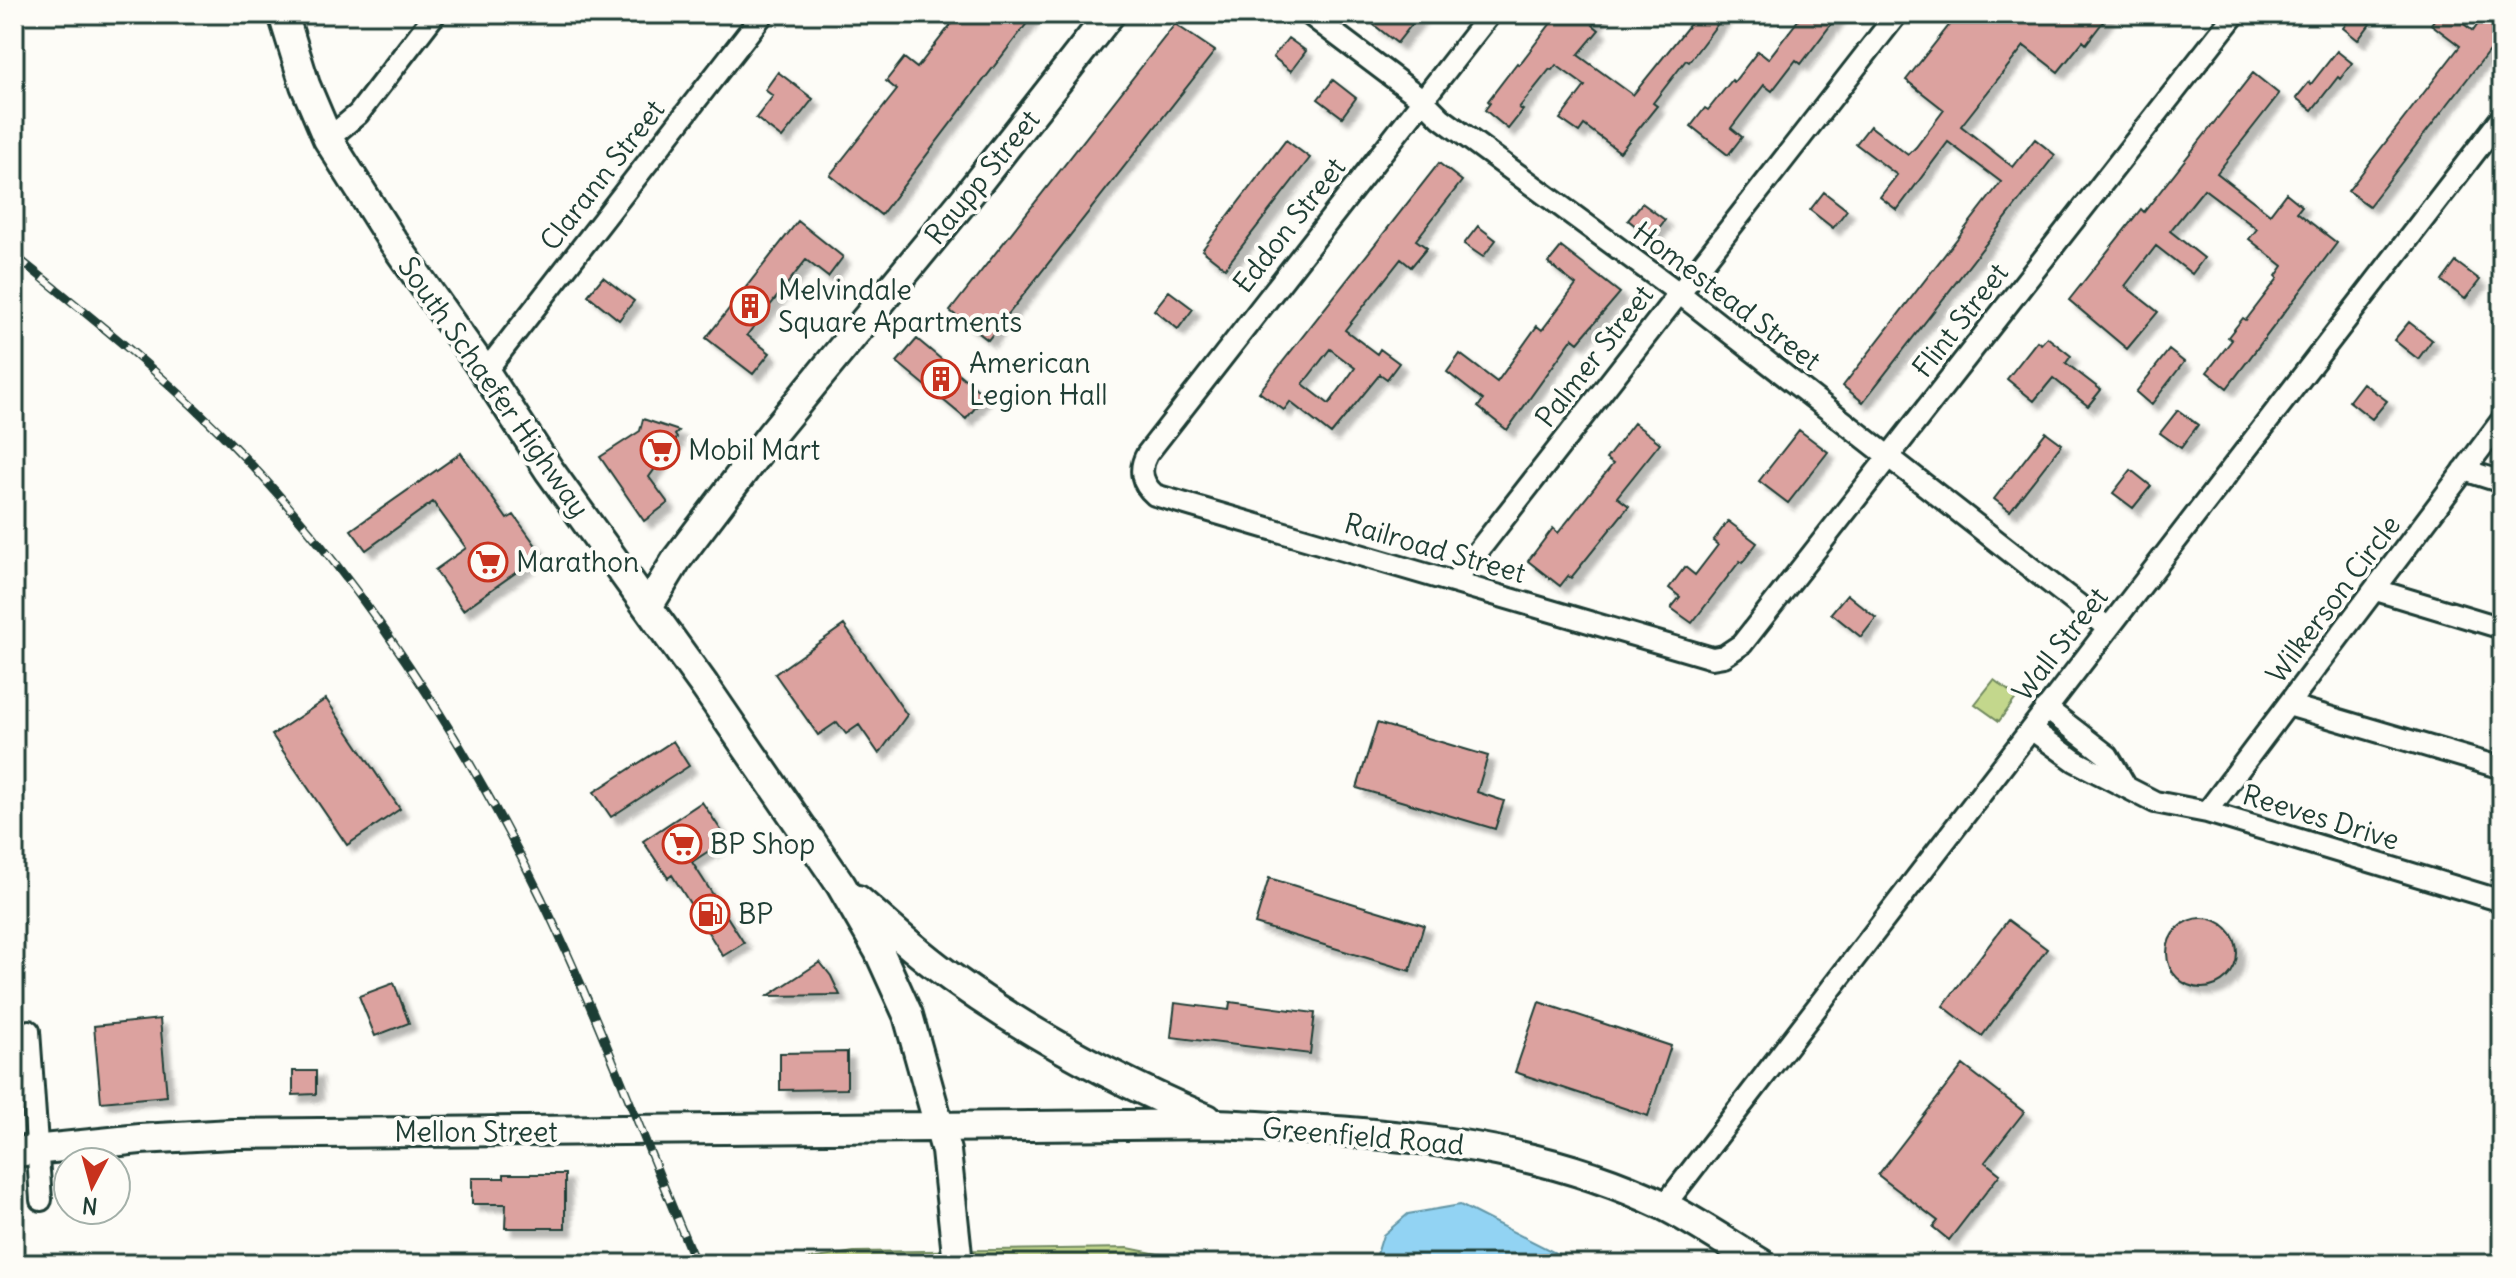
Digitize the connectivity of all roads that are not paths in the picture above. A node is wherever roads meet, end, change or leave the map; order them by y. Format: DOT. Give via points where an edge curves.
graph roads {
  1 [pos="283,14"];
  2 [pos="435,14"];
  3 [pos="763,14"];
  4 [pos="1110,14"];
  5 [pos="1309,14"];
  6 [pos="1490,14"];
  7 [pos="1897,14"];
  8 [pos="2235,14"];
  9 [pos="1423,100"];
  10 [pos="2502,117"];
  11 [pos="328,139"];
  12 [pos="1679,293"];
  13 [pos="485,372"];
  14 [pos="2502,420"];
  15 [pos="1889,456"];
  16 [pos="2464,470"];
  17 [pos="1142,475"];
  18 [pos="2502,482"];
  19 [pos="1454,582"];
  20 [pos="2376,590"];
  21 [pos="649,605"];
  22 [pos="2108,628"];
  23 [pos="2502,628"];
  24 [pos="1724,656"];
  25 [pos="2288,705"];
  26 [pos="2046,708"];
  27 [pos="2031,729"];
  28 [pos="2502,768"];
  29 [pos="2125,785"];
  30 [pos="2207,812"];
  31 [pos="841,885"];
  32 [pos="2502,901"];
  33 [pos="29,1031"];
  34 [pos="1219,1124"];
  35 [pos="938,1128"];
  36 [pos="25,1151"];
  37 [pos="41,1200"];
  38 [pos="1664,1206"];
  39 [pos="958,1264"];
  40 [pos="1762,1264"];
  1 -- 11 [label="main road, South Schaefer Highway"];
  2 -- 11 [label="street" via="358,114"];
  3 -- 13 [label="street, Clarann Street"];
  4 -- 21 [label="main road, Raupp Street" via="771,435 677,559"];
  5 -- 9 [label="street, Homestead Street"];
  6 -- 9 [label="street, Eddon Street"];
  7 -- 12 [label="street, Palmer Street"];
  8 -- 15 [label="street, Flint Street"];
  9 -- 12 [label="street, Homestead Street"];
  9 -- 17 [label="street, Eddon Street" via="1147,454"];
  10 -- 22 [label="street, Wall Street"];
  11 -- 13 [label="main road, South Schaefer Highway"];
  12 -- 15 [label="street, Homestead Street"];
  12 -- 19 [label="street, Palmer Street"];
  13 -- 21 [label="main road, South Schaefer Highway" via="549,470"];
  14 -- 16 [label="street, Wilkerson Circle"];
  15 -- 22 [label="street, Homestead Street"];
  15 -- 24 [label="street, Flint Street" via="1742,644"];
  16 -- 18 [label="street"];
  16 -- 20 [label="street, Wilkerson Circle"];
  17 -- 19 [label="street, Railroad Street" via="1155,495"];
  19 -- 24 [label="street, Railroad Street" via="1703,657"];
  20 -- 23 [label="street"];
  20 -- 25 [label="street, Wilkerson Circle"];
  21 -- 31 [label="main road, South Schaefer Highway"];
  22 -- 26 [label="street, Wall Street"];
  25 -- 28 [label="street"];
  25 -- 30 [label="street, Wilkerson Circle"];
  26 -- 27 [label="street, Wall Street"];
  26 -- 29 [label="street, Reeves Drive" via="2108,756"];
  27 -- 29 [label="street, Reeves Drive" via="2075,761"];
  27 -- 38 [label="street, Wall Street"];
  29 -- 30 [label="street, Reeves Drive" via="2155,802"];
  30 -- 32 [label="street, Reeves Drive"];
  31 -- 34 [label="main road" via="949,976 1017,1022 1146,1093"];
  31 -- 35 [label="main road, South Schaefer Highway" via="908,1015"];
  33 -- 36 [label="street"];
  34 -- 35 [label="main road, Greenfield Road"];
  34 -- 38 [label="main road, Greenfield Road" via="1450,1141 1592,1177"];
  35 -- 36 [label="main road, Mellon Street" via="232,1134"];
  35 -- 39 [label="main road, South Schaefer Highway" via="949,1168"];
  36 -- 37 [label="street"];
  38 -- 40 [label="main road, Greenfield Road"];
}
